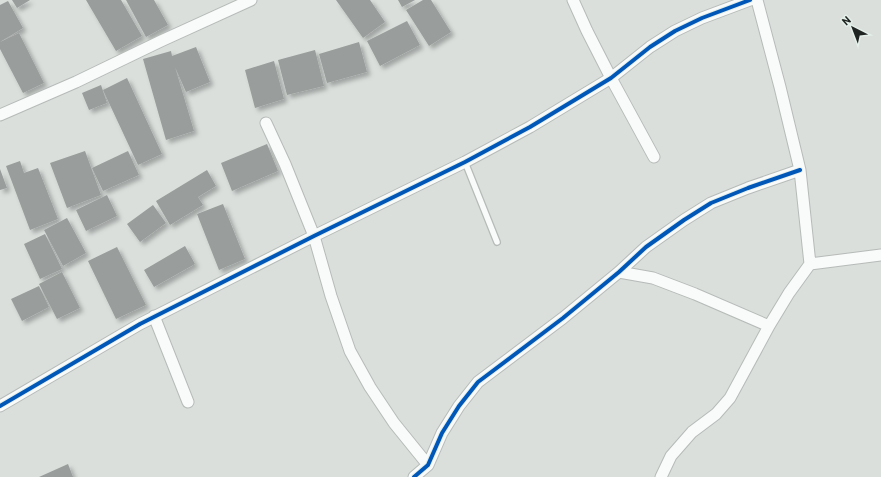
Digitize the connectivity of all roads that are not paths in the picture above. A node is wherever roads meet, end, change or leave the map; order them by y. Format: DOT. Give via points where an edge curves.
graph roads {
  1 [pos="251,0"];
  2 [pos="574,0"];
  3 [pos="750,0"];
  4 [pos="757,0"];
  5 [pos="611,78"];
  6 [pos="0,115"];
  7 [pos="266,123"];
  8 [pos="654,157"];
  9 [pos="465,162"];
  10 [pos="800,170"];
  11 [pos="314,236"];
  12 [pos="497,242"];
  13 [pos="881,255"];
  14 [pos="810,264"];
  15 [pos="619,272"];
  16 [pos="154,316"];
  17 [pos="769,326"];
  18 [pos="188,402"];
  19 [pos="0,406"];
  20 [pos="428,465"];
  21 [pos="414,477"];
  22 [pos="661,477"];
  1 -- 6 [label="street"];
  2 -- 5 [label="street" via="586,31"];
  3 -- 5 [label="street" via="674,31"];
  4 -- 10 [label="street"];
  5 -- 8 [label="street"];
  5 -- 9 [label="street" via="530,127"];
  7 -- 11 [label="street"];
  9 -- 11 [label="street"];
  9 -- 12 [label="lane"];
  10 -- 14 [label="street"];
  10 -- 15 [label="street" via="712,204 646,247"];
  11 -- 16 [label="street"];
  11 -- 20 [label="street" via="350,351 394,423"];
  13 -- 14 [label="street"];
  14 -- 17 [label="street"];
  15 -- 17 [label="street" via="653,278"];
  15 -- 20 [label="street" via="478,382 442,433"];
  16 -- 18 [label="street"];
  16 -- 19 [label="street"];
  17 -- 22 [label="street" via="730,398 716,414 692,432 671,456"];
  20 -- 21 [label="street"];
}
